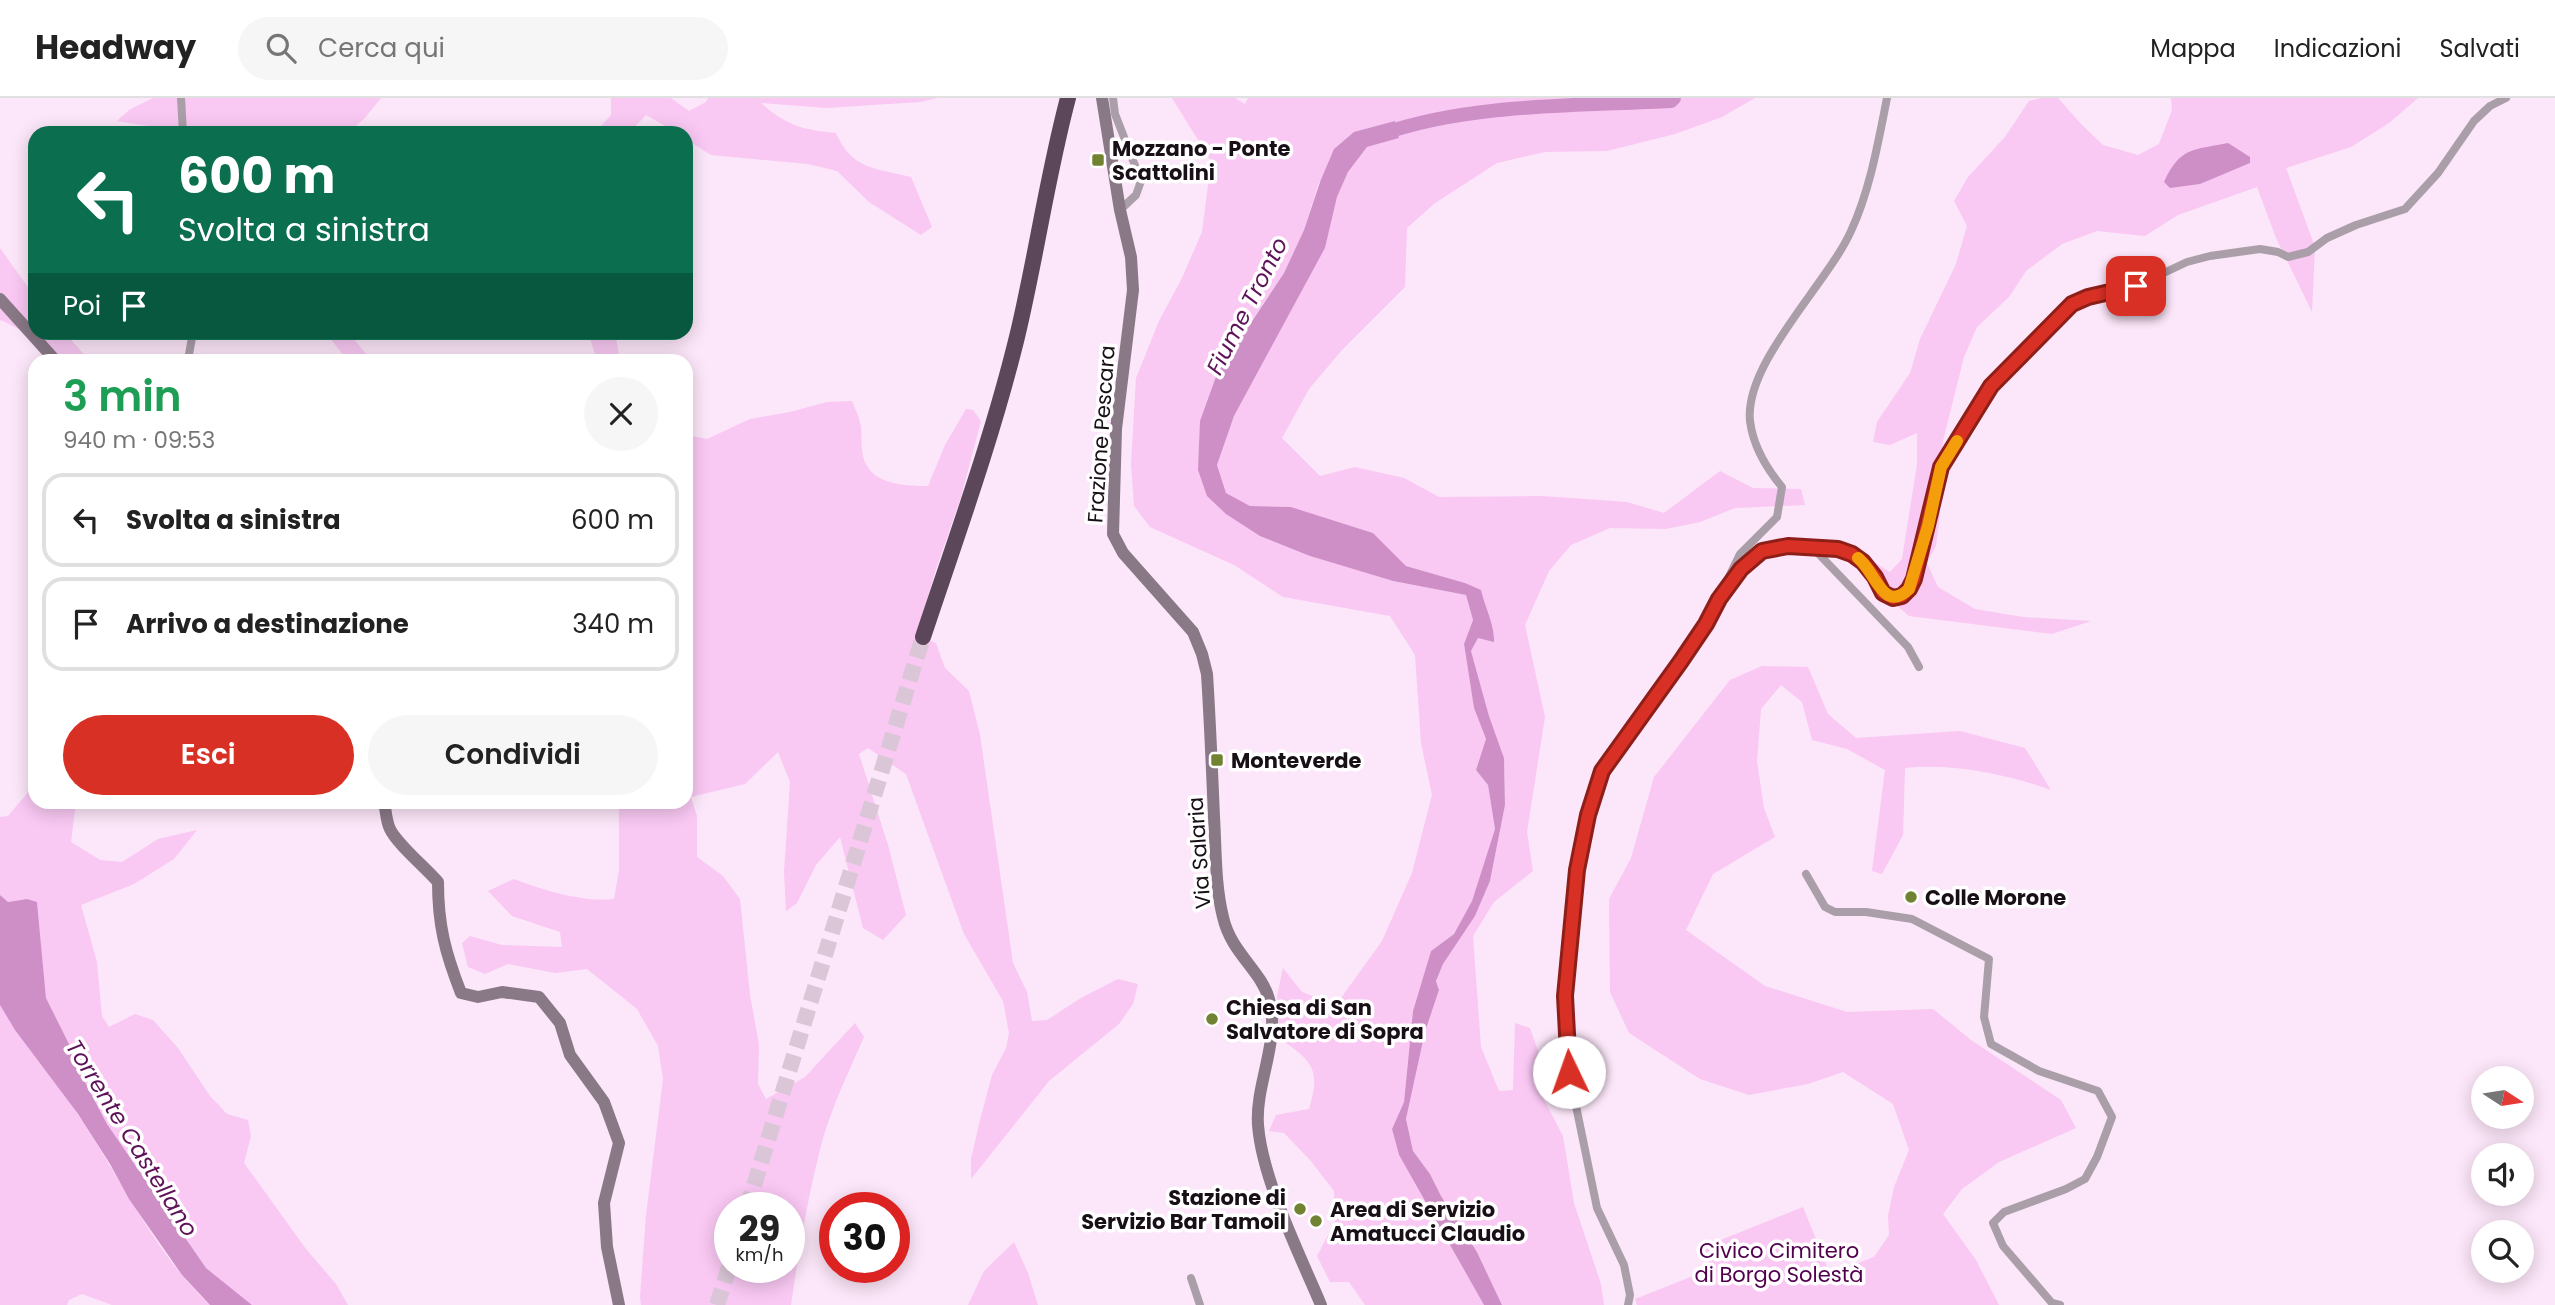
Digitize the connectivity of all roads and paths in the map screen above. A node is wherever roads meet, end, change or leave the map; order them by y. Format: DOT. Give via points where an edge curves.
graph roads {
  1 [pos="181,98"];
  2 [pos="1069,98"];
  3 [pos="1102,98"];
  4 [pos="1113,98"];
  5 [pos="1887,98"];
  6 [pos="2506,98"];
  7 [pos="183,126"];
  8 [pos="1120,210"];
  9 [pos="0,299"];
  10 [pos="28,330"];
  11 [pos="37,340"];
  12 [pos="50,354"];
  13 [pos="1813,548"];
  14 [pos="1719,599"];
  15 [pos="923,637"];
  16 [pos="1919,667"];
  17 [pos="1212,757"];
  18 [pos="385,809"];
  19 [pos="1806,874"];
  20 [pos="1191,1278"];
  21 [pos="618,1305"];
  22 [pos="1200,1305"];
  23 [pos="1321,1305"];
  24 [pos="1628,1305"];
  25 [pos="2060,1305"];
  1 -- 7 [label="street"];
  2 -- 15 [label="highway" via="1018,334"];
  3 -- 8 [label="main road, Frazione Pescara"];
  4 -- 8 [label="street" via="1141,181 1136,195"];
  5 -- 14 [label="street" via="1867,189 1852,230 1760,372 1750,421 1757,446 1782,488 1777,517 1740,554"];
  6 -- 13 [label="street" via="2474,121 2438,173 2405,209 2327,238 2308,253 2288,257 2260,248 2210,256 2136,286 2072,304 1991,386 1941,467 1914,579 1902,596 1883,593 1875,577 1852,554"];
  8 -- 17 [label="main road, Frazione Pescara" via="1133,290 1116,429 1113,534 1123,552 1192,632 1202,654"];
  9 -- 10 [label="main road"];
  11 -- 12 [label="main road"];
  13 -- 14 [label="street" via="1762,551 1741,569"];
  13 -- 16 [label="street" via="1908,647"];
  14 -- 24 [label="street" via="1602,771 1577,870 1565,996 1569,1072 1597,1208 1624,1265"];
  17 -- 23 [label="main road, Via Salaria" via="1222,916 1235,948 1261,982 1272,1016 1259,1099 1260,1141 1286,1222"];
  18 -- 21 [label="main road" via="397,841 438,882 438,916 461,993 539,997 560,1023 570,1055 604,1102 619,1143 604,1203"];
  19 -- 25 [label="street" via="1825,906 1835,912 1912,919 1989,959 1984,1017 1991,1044 2039,1071 2098,1091 2112,1116 2085,1179 2004,1212 1993,1223 2003,1246 2052,1303"];
  20 -- 22 [label="street"];
}
